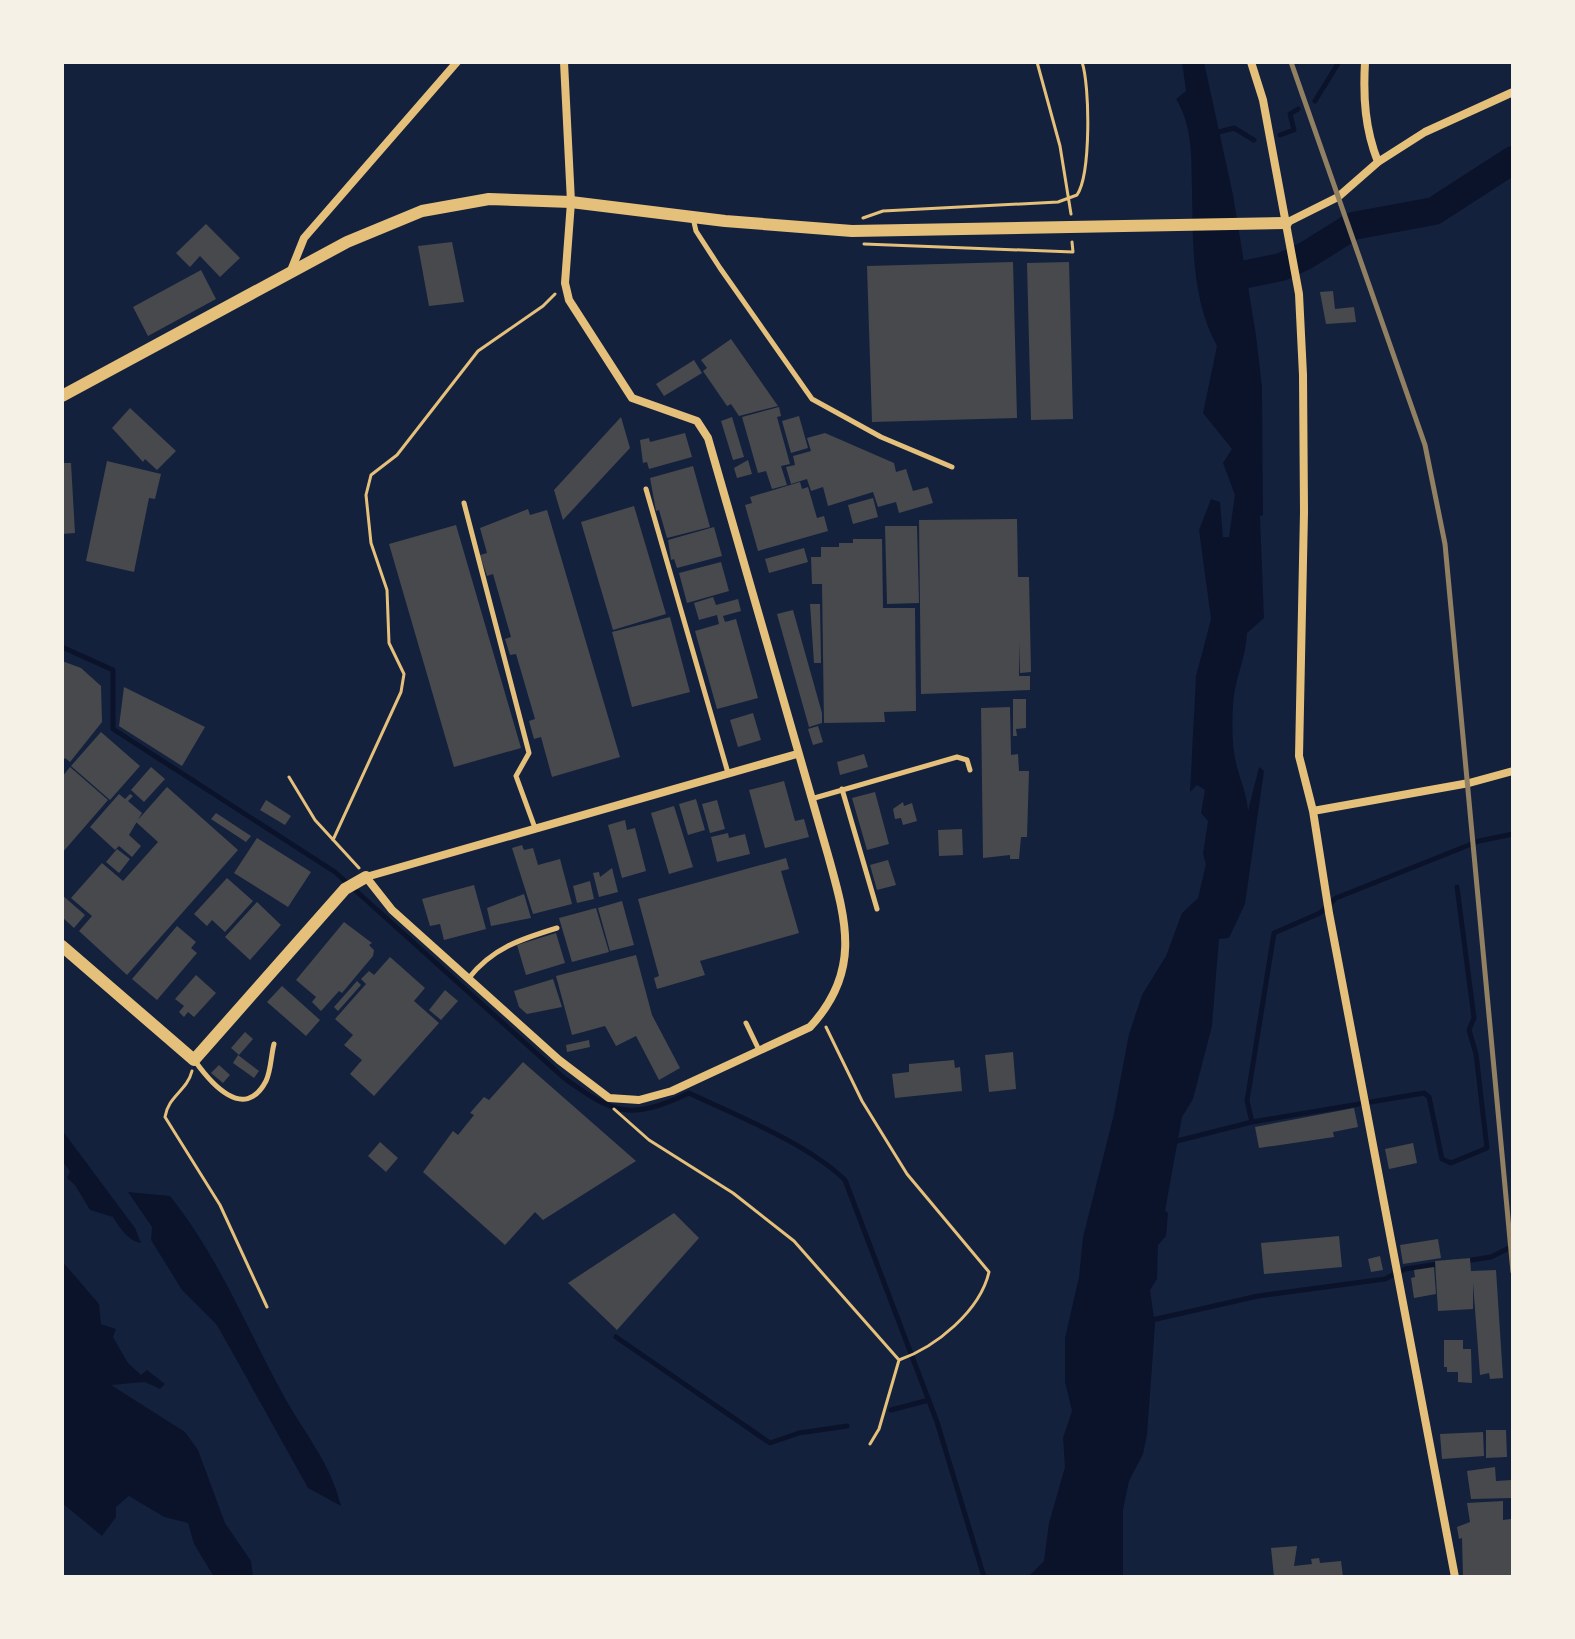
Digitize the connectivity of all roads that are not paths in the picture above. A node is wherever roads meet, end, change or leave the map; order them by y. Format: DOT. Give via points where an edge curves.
graph roads {
  1 [pos="457,62"];
  2 [pos="564,62"];
  3 [pos="1251,62"];
  4 [pos="1365,62"];
  5 [pos="1513,92"];
  6 [pos="1378,162"];
  7 [pos="571,202"];
  8 [pos="693,217"];
  9 [pos="1286,223"];
  10 [pos="290,274"];
  11 [pos="62,396"];
  12 [pos="952,467"];
  13 [pos="646,489"];
  14 [pos="464,503"];
  15 [pos="797,754"];
  16 [pos="970,770"];
  17 [pos="1513,771"];
  18 [pos="728,773"];
  19 [pos="842,789"];
  20 [pos="811,799"];
  21 [pos="1313,811"];
  22 [pos="535,828"];
  23 [pos="366,877"];
  24 [pos="877,909"];
  25 [pos="557,928"];
  26 [pos="62,946"];
  27 [pos="468,979"];
  28 [pos="746,1023"];
  29 [pos="274,1044"];
  30 [pos="760,1051"];
  31 [pos="194,1060"];
  32 [pos="1455,1577"];
  1 -- 10 [label="street" via="304,238"];
  2 -- 7 [label="street"];
  3 -- 9 [label="street"];
  4 -- 6 [label="street" via="1368,138"];
  5 -- 6 [label="street" via="1425,132"];
  6 -- 9 [label="street" via="1338,197"];
  7 -- 8 [label="street"];
  7 -- 10 [label="street" via="489,199 422,211 347,242"];
  7 -- 15 [label="street" via="565,283 569,300 632,398 697,421 708,438"];
  8 -- 9 [label="street" via="852,231"];
  8 -- 12 [label="lane" via="696,231 812,399"];
  9 -- 21 [label="street" via="1299,294 1304,451 1299,756"];
  10 -- 11 [label="street"];
  13 -- 18 [label="lane"];
  14 -- 22 [label="lane" via="529,753 516,776"];
  15 -- 18 [label="street"];
  15 -- 20 [label="street"];
  16 -- 19 [label="lane" via="967,760 957,757"];
  17 -- 21 [label="street"];
  18 -- 22 [label="street"];
  19 -- 20 [label="lane"];
  19 -- 24 [label="lane"];
  20 -- 30 [label="street" via="848,934 835,986 819,1017 810,1027"];
  21 -- 32 [label="street"];
  22 -- 23 [label="street"];
  23 -- 27 [label="street" via="392,910"];
  23 -- 31 [label="street" via="348,886"];
  25 -- 27 [label="lane" via="511,942 483,960"];
  26 -- 31 [label="street"];
  27 -- 30 [label="street" via="609,1098 639,1100 672,1091"];
  28 -- 30 [label="lane"];
  29 -- 31 [label="lane" via="267,1079 241,1099 213,1086"];
}
